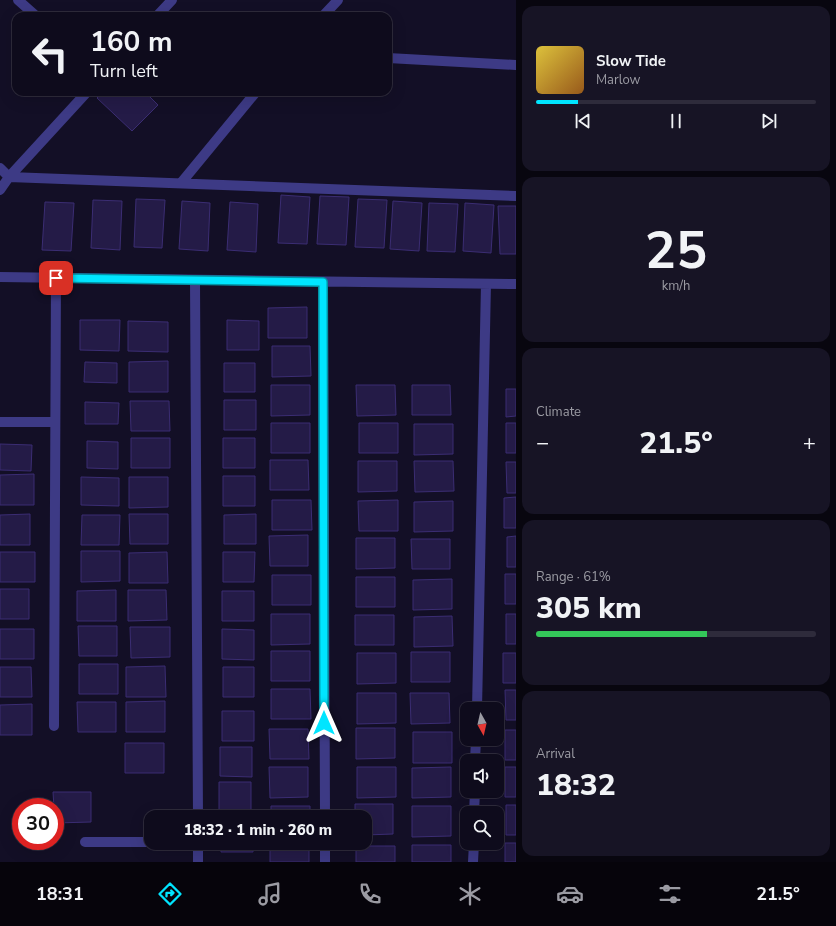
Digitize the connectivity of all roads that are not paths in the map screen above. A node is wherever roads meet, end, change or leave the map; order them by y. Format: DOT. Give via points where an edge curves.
graph roads {
  1 [pos="18,0"];
  2 [pos="172,0"];
  3 [pos="338,0"];
  4 [pos="32,12"];
  5 [pos="161,12"];
  6 [pos="327,12"];
  7 [pos="392,58"];
  8 [pos="516,64"];
  9 [pos="83,96"];
  10 [pos="253,96"];
  11 [pos="0,168"];
  12 [pos="9,177"];
  13 [pos="181,183"];
  14 [pos="0,190"];
  15 [pos="516,196"];
  16 [pos="0,277"];
  17 [pos="56,278"];
  18 [pos="194,281"];
  19 [pos="323,282"];
  20 [pos="486,284"];
  21 [pos="516,284"];
  22 [pos="0,422"];
  23 [pos="55,422"];
  24 [pos="477,702"];
  25 [pos="54,726"];
  26 [pos="198,810"];
  27 [pos="325,810"];
  28 [pos="85,842"];
  29 [pos="144,842"];
  30 [pos="198,850"];
  31 [pos="325,850"];
  32 [pos="474,850"];
  33 [pos="198,862"];
  34 [pos="325,862"];
  35 [pos="473,862"];
  1 -- 4 [label="street"];
  2 -- 5 [label="street"];
  3 -- 6 [label="street"];
  7 -- 8 [label="street"];
  9 -- 12 [label="street"];
  10 -- 13 [label="street"];
  11 -- 12 [label="street"];
  12 -- 13 [label="street"];
  12 -- 14 [label="street"];
  13 -- 15 [label="street"];
  16 -- 17 [label="street"];
  17 -- 18 [label="street"];
  17 -- 23 [label="street"];
  18 -- 19 [label="street"];
  18 -- 26 [label="street"];
  19 -- 20 [label="street"];
  19 -- 27 [label="street"];
  20 -- 21 [label="street"];
  20 -- 24 [label="street"];
  22 -- 23 [label="street"];
  23 -- 25 [label="street"];
  28 -- 29 [label="street"];
  30 -- 33 [label="street"];
  31 -- 34 [label="street"];
  32 -- 35 [label="street"];
}
